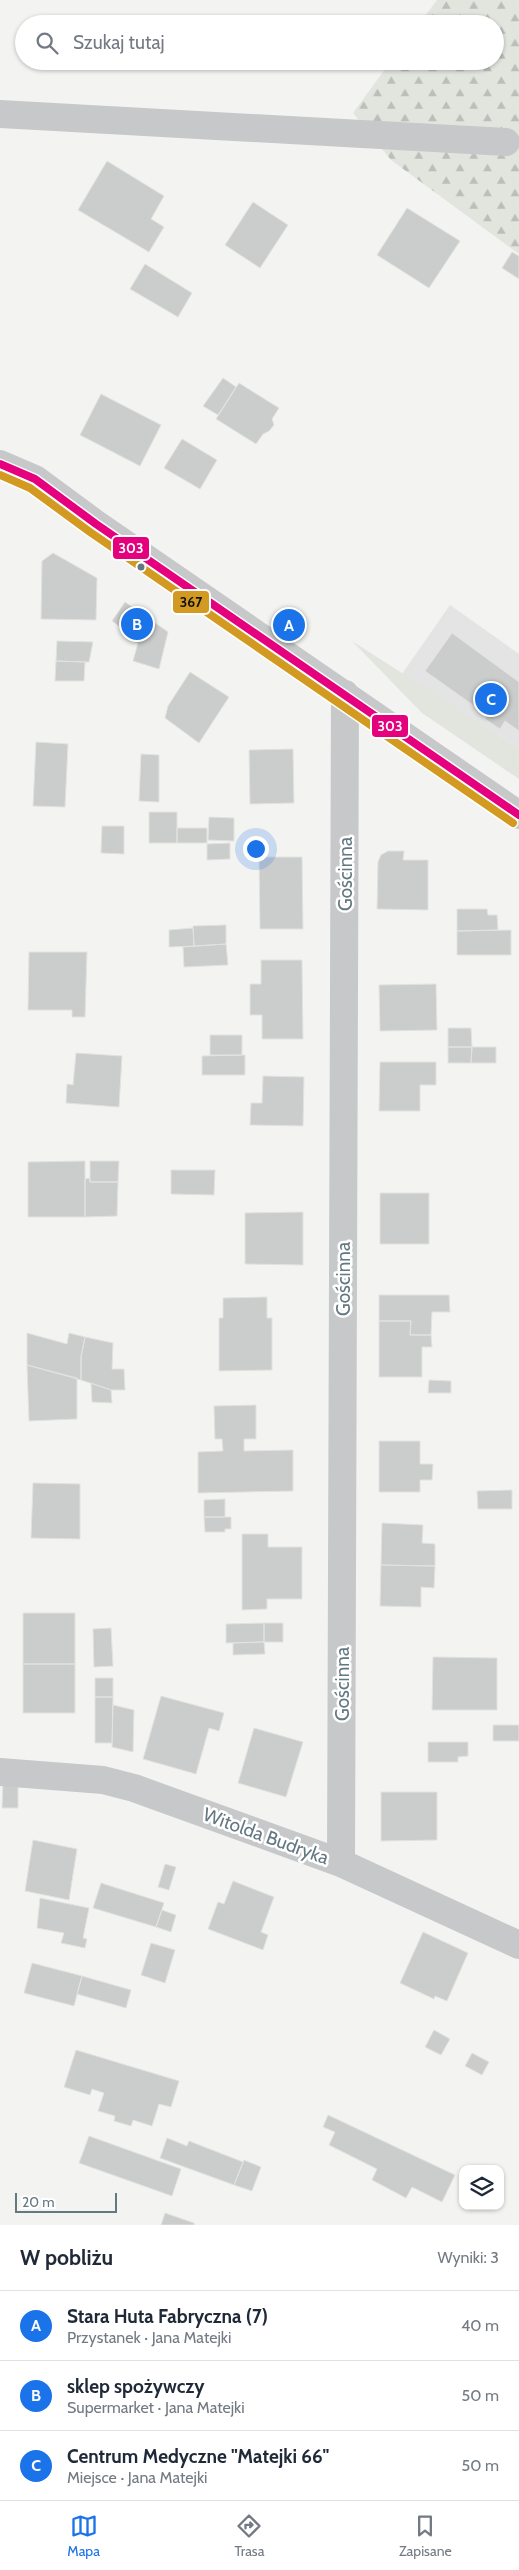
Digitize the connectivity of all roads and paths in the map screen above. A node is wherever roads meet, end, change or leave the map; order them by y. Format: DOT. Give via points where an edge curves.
graph roads {
  1 [pos="0,114"];
  2 [pos="506,142"];
  3 [pos="0,464"];
  4 [pos="346,694"];
  5 [pos="519,814"];
  6 [pos="0,1772"];
  7 [pos="341,1863"];
  8 [pos="519,1945"];
  1 -- 2 [label="street"];
  3 -- 4 [label="street" via="35,479"];
  4 -- 5 [label="street"];
  4 -- 7 [label="street, Gościnna"];
  6 -- 7 [label="street, Witolda Budryka" via="103,1780 134,1788"];
  7 -- 8 [label="street, Witolda Budryka"];
}
